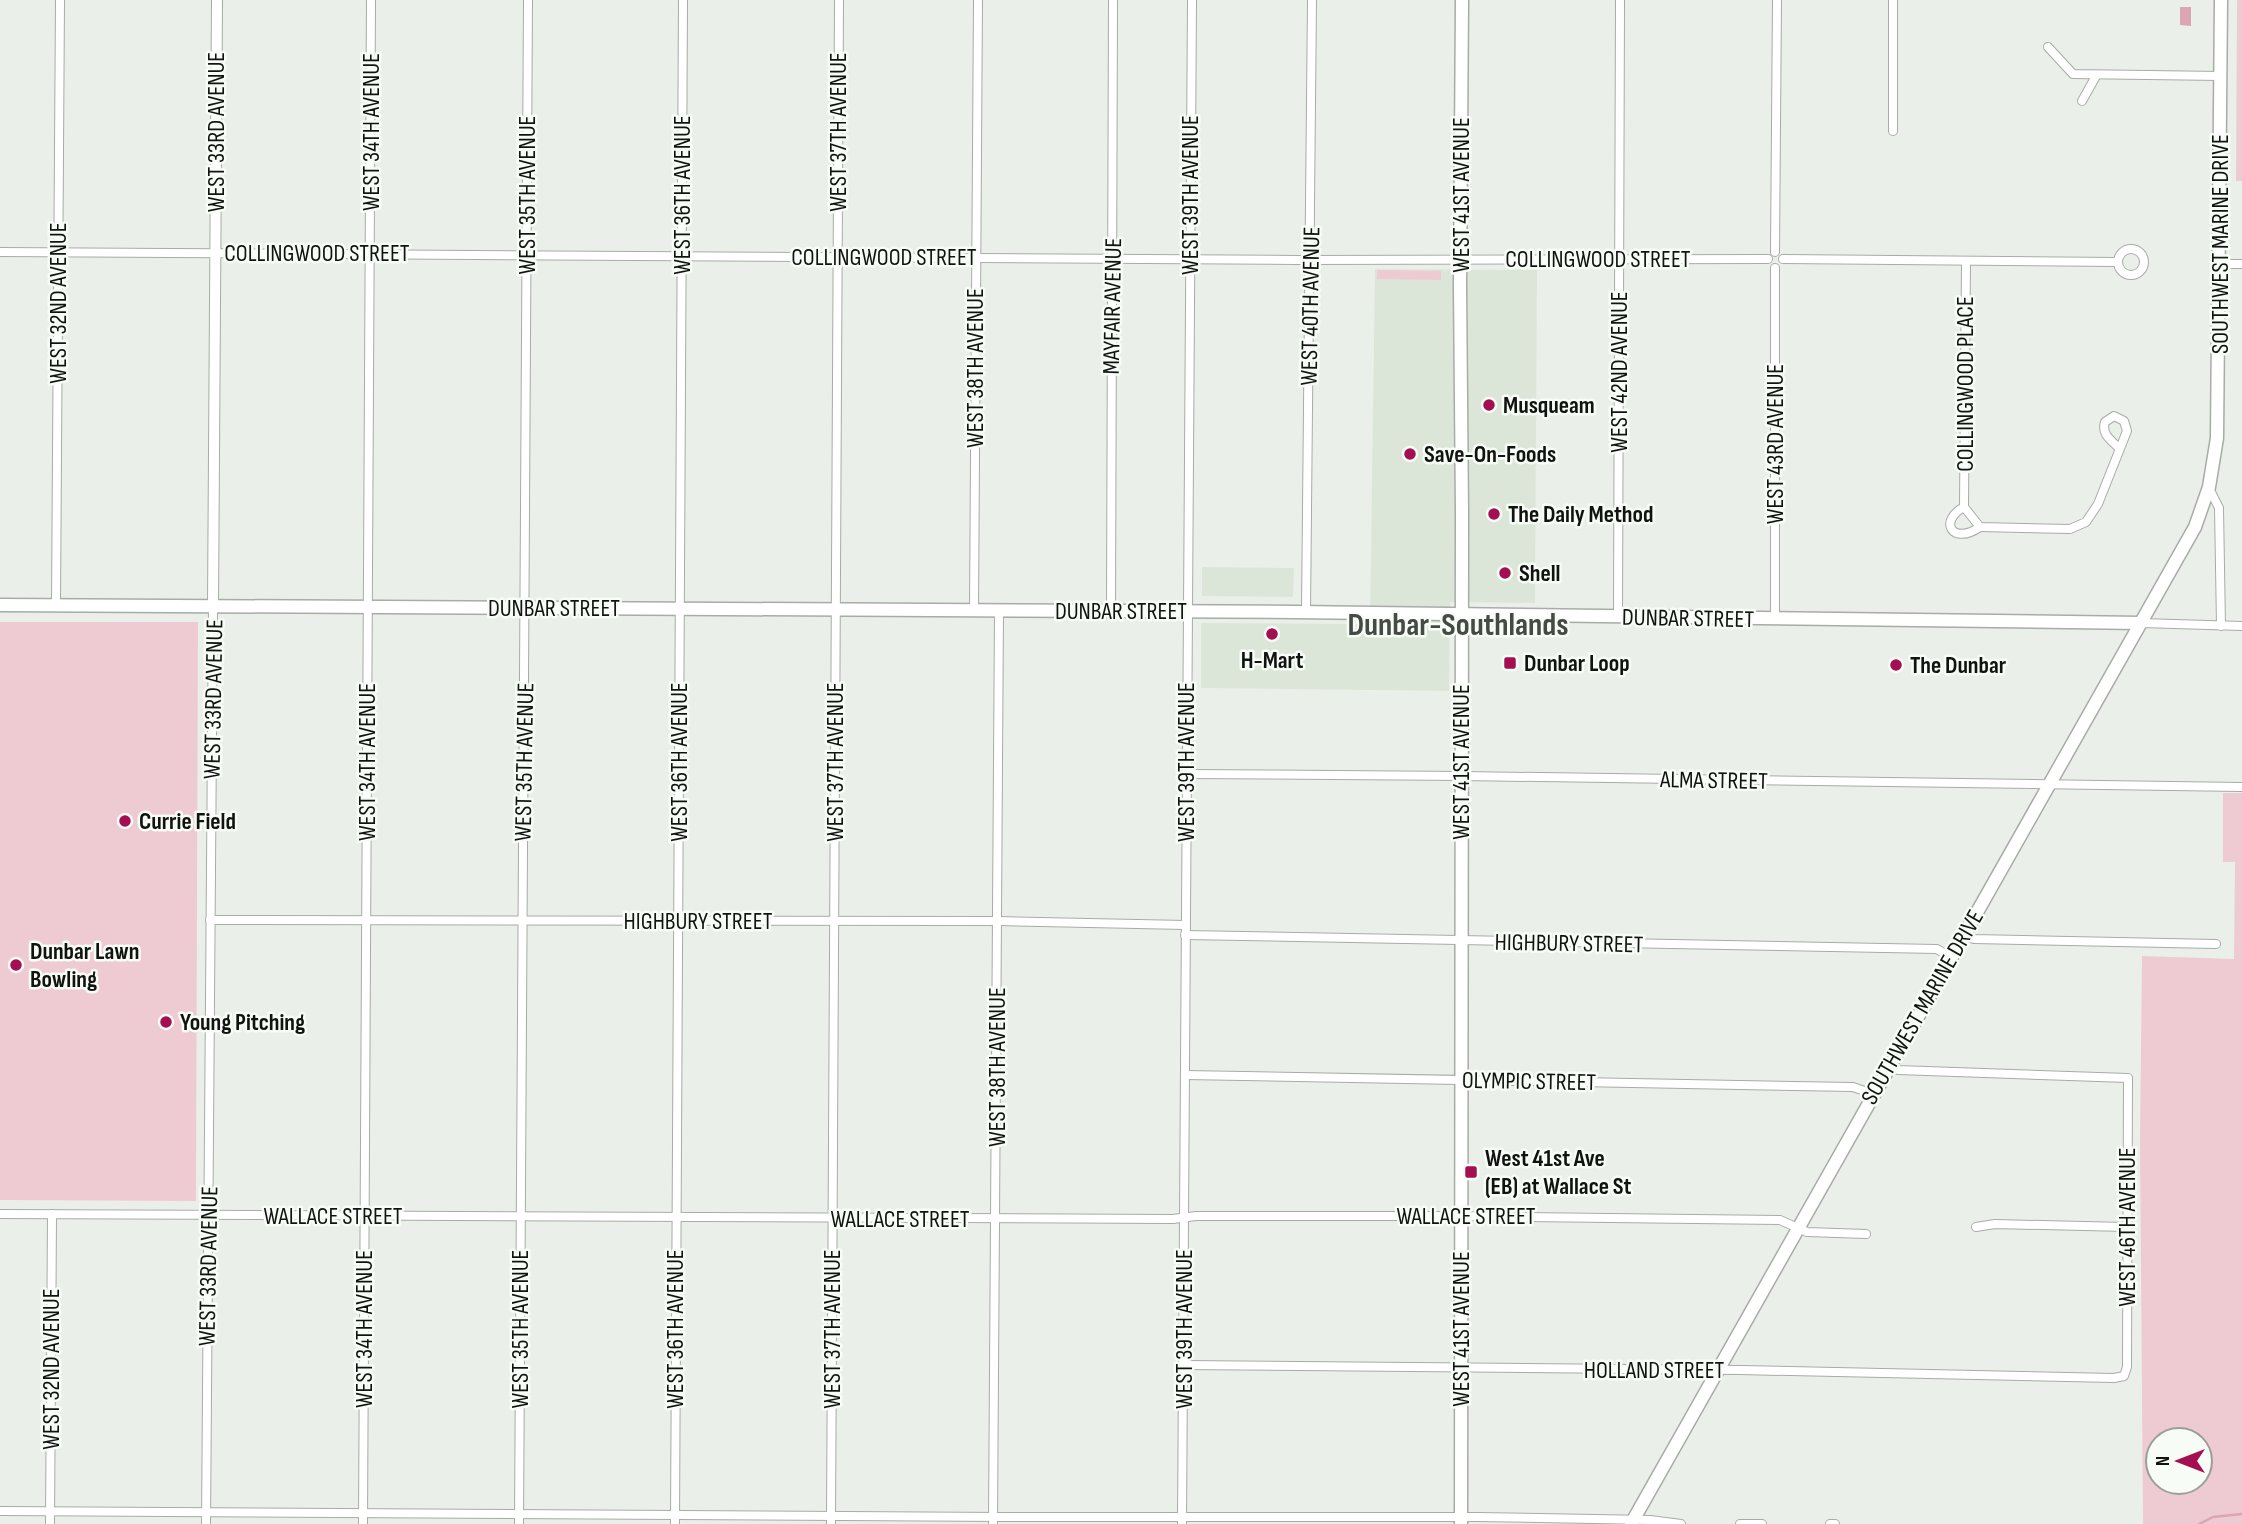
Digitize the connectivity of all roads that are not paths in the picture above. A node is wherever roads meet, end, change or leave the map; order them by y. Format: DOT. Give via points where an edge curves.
graph roads {
  1 [pos="60,0"];
  2 [pos="217,0"];
  3 [pos="371,0"];
  4 [pos="527,0"];
  5 [pos="683,0"];
  6 [pos="839,0"];
  7 [pos="978,0"];
  8 [pos="1113,0"];
  9 [pos="1192,0"];
  10 [pos="1312,0"];
  11 [pos="1462,0"];
  12 [pos="1620,0"];
  13 [pos="1777,0"];
  14 [pos="1894,0"];
  15 [pos="2221,0"];
  16 [pos="2048,47"];
  17 [pos="2096,76"];
  18 [pos="2221,76"];
  19 [pos="2082,101"];
  20 [pos="1893,131"];
  21 [pos="0,251"];
  22 [pos="58,252"];
  23 [pos="1775,252"];
  24 [pos="215,253"];
  25 [pos="370,254"];
  26 [pos="527,254"];
  27 [pos="682,256"];
  28 [pos="837,257"];
  29 [pos="975,257"];
  30 [pos="1112,257"];
  31 [pos="1461,258"];
  32 [pos="1190,259"];
  33 [pos="1619,259"];
  34 [pos="1768,259"];
  35 [pos="1783,259"];
  36 [pos="1311,260"];
  37 [pos="1966,261"];
  38 [pos="2118,262"];
  39 [pos="2219,264"];
  40 [pos="2242,264"];
  41 [pos="1775,268"];
  42 [pos="2119,448"];
  43 [pos="2208,487"];
  44 [pos="1964,507"];
  45 [pos="1980,527"];
  46 [pos="0,605"];
  47 [pos="57,605"];
  48 [pos="214,606"];
  49 [pos="368,607"];
  50 [pos="525,608"];
  51 [pos="680,609"];
  52 [pos="836,610"];
  53 [pos="974,611"];
  54 [pos="999,611"];
  55 [pos="1111,611"];
  56 [pos="1187,612"];
  57 [pos="1306,612"];
  58 [pos="1462,614"];
  59 [pos="1618,617"];
  60 [pos="1775,620"];
  61 [pos="2141,623"];
  62 [pos="2221,626"];
  63 [pos="2242,626"];
  64 [pos="1186,774"];
  65 [pos="1462,776"];
  66 [pos="2049,785"];
  67 [pos="2242,787"];
  68 [pos="210,920"];
  69 [pos="366,920"];
  70 [pos="522,921"];
  71 [pos="678,921"];
  72 [pos="998,921"];
  73 [pos="834,922"];
  74 [pos="1186,925"];
  75 [pos="1185,935"];
  76 [pos="1963,936"];
  77 [pos="1461,941"];
  78 [pos="2216,944"];
  79 [pos="1950,957"];
  80 [pos="1888,1067"];
  81 [pos="1185,1075"];
  82 [pos="1461,1079"];
  83 [pos="1873,1094"];
  84 [pos="0,1214"];
  85 [pos="51,1214"];
  86 [pos="208,1216"];
  87 [pos="364,1216"];
  88 [pos="1461,1216"];
  89 [pos="520,1217"];
  90 [pos="676,1218"];
  91 [pos="1184,1218"];
  92 [pos="832,1219"];
  93 [pos="996,1220"];
  94 [pos="1976,1227"];
  95 [pos="2126,1227"];
  96 [pos="1797,1228"];
  97 [pos="1866,1234"];
  98 [pos="1184,1365"];
  99 [pos="1461,1369"];
  100 [pos="1720,1370"];
  101 [pos="2124,1376"];
  102 [pos="0,1511"];
  103 [pos="50,1511"];
  104 [pos="206,1513"];
  105 [pos="363,1514"];
  106 [pos="519,1520"];
  107 [pos="675,1520"];
  108 [pos="831,1520"];
  109 [pos="993,1521"];
  110 [pos="1182,1521"];
  111 [pos="1319,1521"];
  112 [pos="1461,1521"];
  113 [pos="1632,1522"];
  114 [pos="50,1524"];
  115 [pos="206,1524"];
  116 [pos="363,1524"];
  117 [pos="1681,1524"];
  118 [pos="1740,1524"];
  119 [pos="1762,1524"];
  1 -- 22 [label="street, WEST 32ND AVENUE"];
  2 -- 24 [label="street, WEST 33RD AVENUE"];
  3 -- 25 [label="street, WEST 34TH AVENUE"];
  4 -- 26 [label="street, WEST 35TH AVENUE"];
  5 -- 27 [label="street, WEST 36TH AVENUE"];
  6 -- 28 [label="street, WEST 37TH AVENUE"];
  7 -- 29 [label="street, WEST 38TH AVENUE"];
  8 -- 30 [label="street, MAYFAIR AVENUE"];
  9 -- 32 [label="street, WEST 39TH AVENUE"];
  10 -- 36 [label="street, WEST 40TH AVENUE"];
  11 -- 31 [label="main road, WEST 41ST AVENUE"];
  12 -- 33 [label="street, WEST 42ND AVENUE"];
  13 -- 23 [label="street"];
  14 -- 20 [label="street"];
  15 -- 18 [label="main road, SOUTHWEST MARINE DRIVE"];
  16 -- 17 [label="street" via="2073,74"];
  17 -- 18 [label="street"];
  17 -- 19 [label="street"];
  18 -- 39 [label="main road, SOUTHWEST MARINE DRIVE"];
  21 -- 22 [label="street, COLLINGWOOD STREET"];
  22 -- 24 [label="street, COLLINGWOOD STREET"];
  22 -- 47 [label="street, WEST 32ND AVENUE"];
  23 -- 34 [label="street"];
  23 -- 35 [label="street"];
  24 -- 25 [label="street, COLLINGWOOD STREET"];
  24 -- 48 [label="street, WEST 33RD AVENUE"];
  25 -- 26 [label="street, COLLINGWOOD STREET"];
  25 -- 49 [label="street, WEST 34TH AVENUE"];
  26 -- 27 [label="street, COLLINGWOOD STREET"];
  26 -- 50 [label="street, WEST 35TH AVENUE"];
  27 -- 28 [label="street, COLLINGWOOD STREET"];
  27 -- 51 [label="street, WEST 36TH AVENUE"];
  28 -- 29 [label="street, COLLINGWOOD STREET"];
  28 -- 52 [label="street, WEST 37TH AVENUE"];
  29 -- 30 [label="street, COLLINGWOOD STREET"];
  29 -- 53 [label="street, WEST 38TH AVENUE"];
  30 -- 32 [label="street, COLLINGWOOD STREET"];
  30 -- 55 [label="street, MAYFAIR AVENUE"];
  31 -- 33 [label="street, COLLINGWOOD STREET"];
  31 -- 36 [label="street, COLLINGWOOD STREET"];
  31 -- 58 [label="main road, WEST 41ST AVENUE"];
  32 -- 36 [label="street, COLLINGWOOD STREET"];
  32 -- 56 [label="street, WEST 39TH AVENUE"];
  33 -- 34 [label="street, COLLINGWOOD STREET"];
  33 -- 59 [label="street, WEST 42ND AVENUE"];
  34 -- 41 [label="street"];
  35 -- 37 [label="street"];
  35 -- 41 [label="street"];
  36 -- 57 [label="street, WEST 40TH AVENUE"];
  37 -- 38 [label="street"];
  37 -- 44 [label="street, COLLINGWOOD PLACE"];
  39 -- 40 [label="street"];
  39 -- 43 [label="main road, SOUTHWEST MARINE DRIVE" via="2217,438"];
  41 -- 60 [label="street, WEST 43RD AVENUE"];
  42 -- 45 [label="street, COLLINGWOOD PLACE" via="2086,522 2070,529"];
  43 -- 61 [label="main road, SOUTHWEST MARINE DRIVE" via="2195,527"];
  43 -- 62 [label="street, SOUTHWEST MARINE DRIVE" via="2219,508"];
  44 -- 45 [label="street, COLLINGWOOD PLACE"];
  44 -- 45 [label="street, COLLINGWOOD PLACE" via="1951,518 1955,533 1969,535"];
  46 -- 47 [label="main road, DUNBAR STREET"];
  47 -- 48 [label="main road, DUNBAR STREET"];
  48 -- 49 [label="main road, DUNBAR STREET"];
  48 -- 68 [label="street, WEST 33RD AVENUE"];
  49 -- 50 [label="main road, DUNBAR STREET"];
  49 -- 69 [label="street, WEST 34TH AVENUE"];
  50 -- 51 [label="main road, DUNBAR STREET"];
  50 -- 70 [label="street, WEST 35TH AVENUE"];
  51 -- 52 [label="main road, DUNBAR STREET"];
  51 -- 71 [label="street, WEST 36TH AVENUE"];
  52 -- 53 [label="main road, DUNBAR STREET"];
  52 -- 73 [label="street, WEST 37TH AVENUE"];
  53 -- 54 [label="main road, DUNBAR STREET"];
  54 -- 55 [label="main road, DUNBAR STREET"];
  54 -- 72 [label="street, WEST 38TH AVENUE"];
  55 -- 56 [label="main road, DUNBAR STREET"];
  56 -- 57 [label="main road, DUNBAR STREET"];
  56 -- 64 [label="street, WEST 39TH AVENUE"];
  57 -- 58 [label="main road, DUNBAR STREET"];
  58 -- 59 [label="main road, DUNBAR STREET"];
  58 -- 65 [label="main road, WEST 41ST AVENUE"];
  59 -- 60 [label="main road, DUNBAR STREET"];
  60 -- 61 [label="main road, DUNBAR STREET"];
  61 -- 62 [label="street, DUNBAR STREET"];
  61 -- 66 [label="main road, SOUTHWEST MARINE DRIVE"];
  62 -- 63 [label="street, DUNBAR STREET"];
  64 -- 65 [label="street, ALMA STREET"];
  64 -- 74 [label="street, WEST 39TH AVENUE"];
  65 -- 66 [label="street, ALMA STREET"];
  65 -- 77 [label="main road, WEST 41ST AVENUE"];
  66 -- 67 [label="street, ALMA STREET"];
  66 -- 76 [label="main road, SOUTHWEST MARINE DRIVE"];
  68 -- 69 [label="street, HIGHBURY STREET"];
  68 -- 86 [label="street, WEST 33RD AVENUE"];
  69 -- 70 [label="street, HIGHBURY STREET"];
  69 -- 87 [label="street, WEST 34TH AVENUE"];
  70 -- 71 [label="street, HIGHBURY STREET"];
  70 -- 89 [label="street, WEST 35TH AVENUE"];
  71 -- 73 [label="street, HIGHBURY STREET"];
  71 -- 90 [label="street, WEST 36TH AVENUE"];
  72 -- 73 [label="street, HIGHBURY STREET"];
  72 -- 74 [label="street, HIGHBURY STREET"];
  72 -- 93 [label="street, WEST 38TH AVENUE"];
  73 -- 92 [label="street, WEST 37TH AVENUE"];
  74 -- 75 [label="street, WEST 39TH AVENUE"];
  75 -- 77 [label="street, HIGHBURY STREET"];
  75 -- 81 [label="street, WEST 39TH AVENUE"];
  76 -- 78 [label="street"];
  76 -- 79 [label="main road, SOUTHWEST MARINE DRIVE"];
  77 -- 79 [label="street, HIGHBURY STREET" via="1937,950"];
  77 -- 82 [label="main road, WEST 41ST AVENUE"];
  79 -- 80 [label="main road, SOUTHWEST MARINE DRIVE"];
  80 -- 83 [label="main road, SOUTHWEST MARINE DRIVE"];
  80 -- 95 [label="street, WEST 46TH AVENUE" via="2128,1078"];
  81 -- 82 [label="street, OLYMPIC STREET"];
  81 -- 91 [label="street, WEST 39TH AVENUE"];
  82 -- 83 [label="street, OLYMPIC STREET" via="1853,1087"];
  82 -- 88 [label="main road, WEST 41ST AVENUE"];
  83 -- 96 [label="main road, SOUTHWEST MARINE DRIVE"];
  84 -- 85 [label="street, WALLACE STREET"];
  85 -- 86 [label="street, WALLACE STREET"];
  85 -- 103 [label="street, WEST 32ND AVENUE"];
  86 -- 87 [label="street, WALLACE STREET"];
  86 -- 104 [label="street, WEST 33RD AVENUE"];
  87 -- 89 [label="street, WALLACE STREET"];
  87 -- 105 [label="street, WEST 34TH AVENUE"];
  88 -- 91 [label="street, WALLACE STREET"];
  88 -- 96 [label="street, WALLACE STREET" via="1780,1220"];
  88 -- 99 [label="main road, WEST 41ST AVENUE"];
  89 -- 90 [label="street, WALLACE STREET"];
  89 -- 106 [label="street, WEST 35TH AVENUE"];
  90 -- 92 [label="street, WALLACE STREET"];
  90 -- 107 [label="street, WEST 36TH AVENUE"];
  91 -- 93 [label="street, WALLACE STREET"];
  91 -- 98 [label="street, WEST 39TH AVENUE"];
  92 -- 93 [label="street, WALLACE STREET"];
  92 -- 108 [label="street, WEST 37TH AVENUE"];
  93 -- 109 [label="street, WEST 38TH AVENUE"];
  94 -- 95 [label="street"];
  95 -- 101 [label="street, WEST 46TH AVENUE"];
  96 -- 97 [label="street, WALLACE STREET"];
  96 -- 100 [label="main road, SOUTHWEST MARINE DRIVE"];
  98 -- 99 [label="street, HOLLAND STREET"];
  98 -- 110 [label="street, WEST 39TH AVENUE"];
  99 -- 100 [label="street, HOLLAND STREET"];
  99 -- 112 [label="main road, WEST 41ST AVENUE"];
  100 -- 101 [label="street, HOLLAND STREET"];
  100 -- 113 [label="main road, SOUTHWEST MARINE DRIVE"];
  102 -- 103 [label="street"];
  103 -- 104 [label="street"];
  103 -- 114 [label="street, WEST 32ND AVENUE"];
  104 -- 105 [label="street"];
  104 -- 115 [label="street, WEST 33RD AVENUE"];
  105 -- 106 [label="street"];
  105 -- 116 [label="street, WEST 34TH AVENUE"];
  106 -- 107 [label="street"];
  107 -- 108 [label="street"];
  108 -- 109 [label="street"];
  109 -- 110 [label="street"];
  110 -- 111 [label="street"];
  111 -- 112 [label="street"];
  112 -- 113 [label="street"];
  113 -- 117 [label="street"];
  118 -- 119 [label="street"];
}
